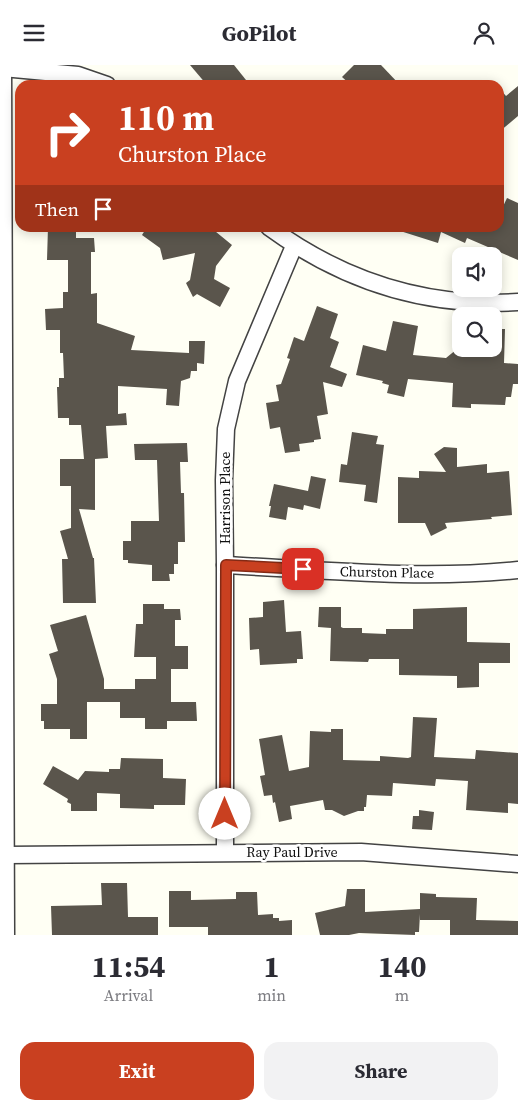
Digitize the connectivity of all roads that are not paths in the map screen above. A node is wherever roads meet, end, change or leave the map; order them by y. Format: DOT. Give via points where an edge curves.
graph roads {
  1 [pos="3,66"];
  2 [pos="92,80"];
  3 [pos="276,232"];
  4 [pos="294,246"];
  5 [pos="518,302"];
  6 [pos="2,435"];
  7 [pos="226,565"];
  8 [pos="518,570"];
  9 [pos="225,852"];
  10 [pos="6,855"];
  11 [pos="518,864"];
  12 [pos="6,935"];
  1 -- 2 [label="street" via="78,75"];
  1 -- 6 [label="street"];
  3 -- 4 [label="street"];
  4 -- 5 [label="street" via="354,277 384,287 444,300 492,304"];
  4 -- 7 [label="street, Harrison Place" via="231,402 226,429 224,480"];
  6 -- 10 [label="street"];
  7 -- 8 [label="street, Churston Place" via="380,573"];
  7 -- 9 [label="street, Harrison Place"];
  9 -- 10 [label="street, Ray Paul Drive"];
  9 -- 11 [label="street, Ray Paul Drive" via="361,853"];
  10 -- 12 [label="street"];
}
